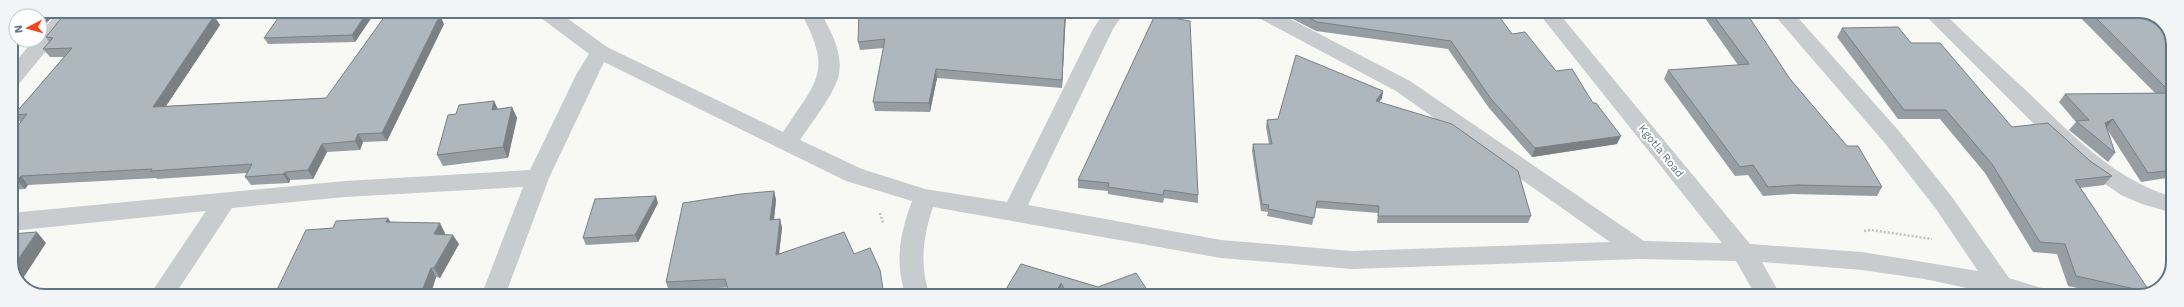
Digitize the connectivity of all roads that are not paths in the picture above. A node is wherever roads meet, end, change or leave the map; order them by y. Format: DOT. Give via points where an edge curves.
graph roads {
  1 [pos="63,18"];
  2 [pos="554,18"];
  3 [pos="814,18"];
  4 [pos="1110,18"];
  5 [pos="1273,18"];
  6 [pos="1553,18"];
  7 [pos="1787,18"];
  8 [pos="1938,18"];
  9 [pos="600,52"];
  10 [pos="18,72"];
  11 [pos="787,142"];
  12 [pos="538,178"];
  13 [pos="925,197"];
  14 [pos="225,201"];
  15 [pos="2166,202"];
  16 [pos="1014,211"];
  17 [pos="18,221"];
  18 [pos="1639,250"];
  19 [pos="1743,252"];
  20 [pos="2000,285"];
  21 [pos="166,289"];
  22 [pos="496,289"];
  23 [pos="916,289"];
  24 [pos="1765,289"];
  25 [pos="2013,289"];
  1 -- 10 [label="street"];
  2 -- 9 [label="street"];
  3 -- 11 [label="street" via="824,37 829,58 829,74 821,92"];
  4 -- 16 [label="street"];
  5 -- 18 [label="street" via="1403,86"];
  6 -- 19 [label="street, Kgotla Road"];
  7 -- 20 [label="street" via="1891,136 1956,220"];
  8 -- 15 [label="street" via="2076,152 2104,174 2132,190"];
  9 -- 11 [label="street"];
  9 -- 12 [label="street" via="587,73"];
  11 -- 13 [label="street" via="854,175"];
  12 -- 14 [label="street" via="345,189"];
  12 -- 22 [label="street"];
  13 -- 16 [label="street"];
  13 -- 23 [label="street" via="913,229 910,262"];
  14 -- 17 [label="street"];
  14 -- 21 [label="street"];
  16 -- 18 [label="street" via="1221,249 1352,260"];
  18 -- 19 [label="street"];
  19 -- 20 [label="street" via="1862,261"];
  19 -- 24 [label="street, Kgotla Road"];
  20 -- 25 [label="street"];
}
